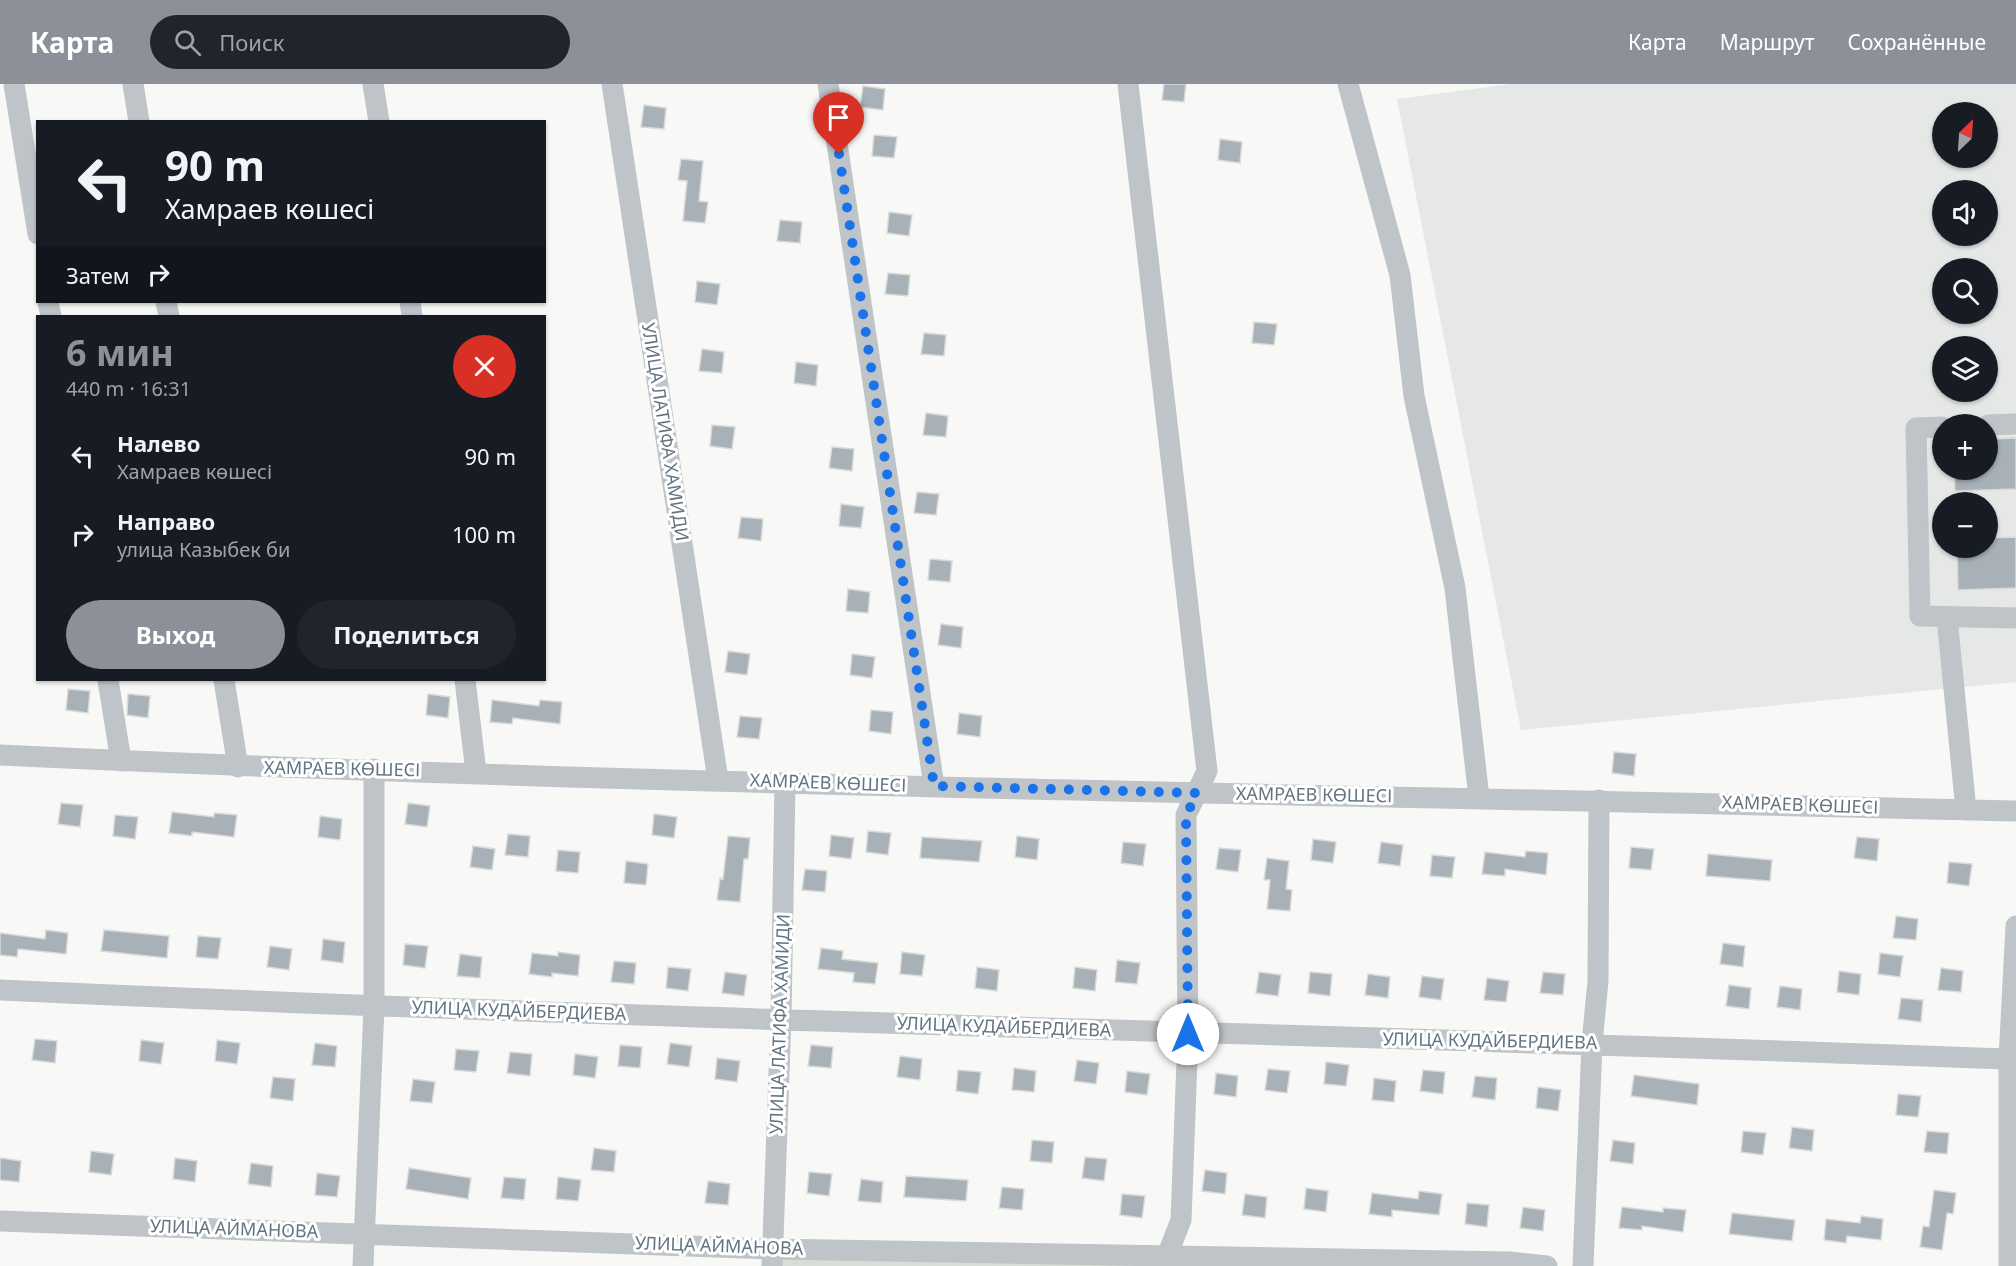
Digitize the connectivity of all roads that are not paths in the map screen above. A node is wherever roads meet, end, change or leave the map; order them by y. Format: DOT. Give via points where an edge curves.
graph roads {
  1 [pos="14,84"];
  2 [pos="133,84"];
  3 [pos="373,84"];
  4 [pos="612,84"];
  5 [pos="828,84"];
  6 [pos="1128,84"];
  7 [pos="1348,84"];
  8 [pos="139,120"];
  9 [pos="380,120"];
  10 [pos="36,222"];
  11 [pos="2016,424"];
  12 [pos="1998,425"];
  13 [pos="1932,427"];
  14 [pos="1947,618"];
  15 [pos="2016,618"];
  16 [pos="108,681"];
  17 [pos="224,681"];
  18 [pos="465,681"];
  19 [pos="0,755"];
  20 [pos="121,761"];
  21 [pos="238,767"];
  22 [pos="374,769"];
  23 [pos="476,772"];
  24 [pos="718,780"];
  25 [pos="785,782"];
  26 [pos="934,786"];
  27 [pos="1197,793"];
  28 [pos="1479,798"];
  29 [pos="1599,800"];
  30 [pos="1966,810"];
  31 [pos="2016,811"];
  32 [pos="2016,926"];
  33 [pos="0,990"];
  34 [pos="374,1007"];
  35 [pos="781,1018"];
  36 [pos="1188,1034"];
  37 [pos="1592,1043"];
  38 [pos="2011,1068"];
  39 [pos="0,1221"];
  40 [pos="364,1234"];
  41 [pos="772,1258"];
  42 [pos="1164,1262"];
  43 [pos="363,1266"];
  44 [pos="1547,1266"];
  45 [pos="1583,1266"];
  46 [pos="2008,1266"];
  1 -- 10 [label="street"];
  2 -- 8 [label="street"];
  3 -- 9 [label="street"];
  4 -- 24 [label="street, УЛИЦА ЛАТИФА ХАМИДИ"];
  5 -- 26 [label="street"];
  6 -- 27 [label="street" via="1207,771"];
  7 -- 28 [label="street" via="1400,275 1414,396 1455,588"];
  11 -- 12 [label="street"];
  13 -- 14 [label="street" via="1916,428 1920,616"];
  14 -- 15 [label="street"];
  14 -- 30 [label="street"];
  16 -- 20 [label="street"];
  17 -- 21 [label="street"];
  18 -- 23 [label="street"];
  19 -- 20 [label="street, ХАМРАЕВ КӨШЕСІ"];
  20 -- 21 [label="street, ХАМРАЕВ КӨШЕСІ"];
  21 -- 22 [label="street, ХАМРАЕВ КӨШЕСІ"];
  22 -- 23 [label="street, ХАМРАЕВ КӨШЕСІ"];
  22 -- 34 [label="street"];
  23 -- 24 [label="street, ХАМРАЕВ КӨШЕСІ"];
  24 -- 25 [label="street, ХАМРАЕВ КӨШЕСІ"];
  25 -- 26 [label="street, ХАМРАЕВ КӨШЕСІ"];
  25 -- 35 [label="street, УЛИЦА ЛАТИФА ХАМИДИ"];
  26 -- 27 [label="street, ХАМРАЕВ КӨШЕСІ"];
  27 -- 28 [label="street, ХАМРАЕВ КӨШЕСІ"];
  27 -- 36 [label="street" via="1186,816"];
  28 -- 29 [label="street, ХАМРАЕВ КӨШЕСІ"];
  29 -- 30 [label="street, ХАМРАЕВ КӨШЕСІ"];
  29 -- 37 [label="street" via="1598,981"];
  30 -- 31 [label="street, ХАМРАЕВ КӨШЕСІ"];
  32 -- 38 [label="street"];
  33 -- 34 [label="street, УЛИЦА КУДАЙБЕРДИЕВА"];
  34 -- 35 [label="street, УЛИЦА КУДАЙБЕРДИЕВА"];
  34 -- 40 [label="street"];
  35 -- 36 [label="street, УЛИЦА КУДАЙБЕРДИЕВА"];
  35 -- 41 [label="street, УЛИЦА ЛАТИФА ХАМИДИ"];
  36 -- 37 [label="street, УЛИЦА КУДАЙБЕРДИЕВА"];
  36 -- 42 [label="street" via="1181,1220"];
  37 -- 38 [label="street, УЛИЦА КУДАЙБЕРДИЕВА"];
  37 -- 45 [label="street"];
  38 -- 46 [label="street"];
  39 -- 40 [label="street, УЛИЦА АЙМАНОВА"];
  40 -- 41 [label="street, УЛИЦА АЙМАНОВА"];
  40 -- 43 [label="street"];
  41 -- 42 [label="street, УЛИЦА АЙМАНОВА"];
  42 -- 44 [label="street, УЛИЦА АЙМАНОВА" via="1509,1262"];
}
